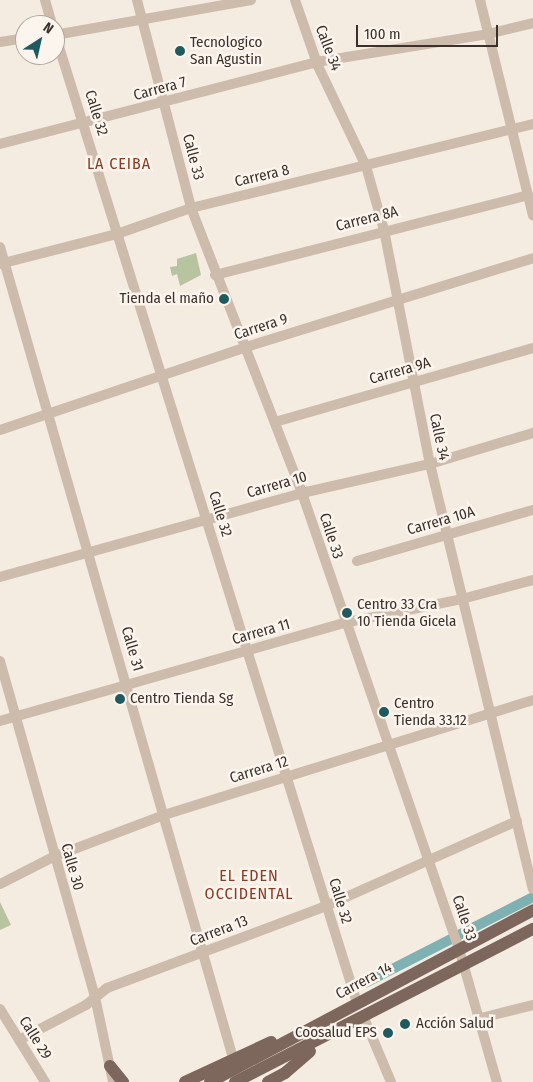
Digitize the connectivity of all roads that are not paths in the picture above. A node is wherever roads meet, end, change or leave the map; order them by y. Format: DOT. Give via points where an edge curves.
graph roads {
  1 [pos="45,0"];
  2 [pos="137,0"];
  3 [pos="251,0"];
  4 [pos="295,0"];
  5 [pos="480,0"];
  6 [pos="49,15"];
  7 [pos="142,18"];
  8 [pos="533,23"];
  9 [pos="65,32"];
  10 [pos="488,34"];
  11 [pos="15,40"];
  12 [pos="0,42"];
  13 [pos="316,62"];
  14 [pos="65,65"];
  15 [pos="164,104"];
  16 [pos="84,124"];
  17 [pos="533,124"];
  18 [pos="512,129"];
  19 [pos="0,144"];
  20 [pos="366,166"];
  21 [pos="528,195"];
  22 [pos="191,208"];
  23 [pos="533,216"];
  24 [pos="384,230"];
  25 [pos="117,234"];
  26 [pos="0,247"];
  27 [pos="533,258"];
  28 [pos="2,263"];
  29 [pos="215,275"];
  30 [pos="396,300"];
  31 [pos="246,347"];
  32 [pos="533,348"];
  33 [pos="162,377"];
  34 [pos="412,384"];
  35 [pos="48,414"];
  36 [pos="275,422"];
  37 [pos="0,430"];
  38 [pos="533,433"];
  39 [pos="430,464"];
  40 [pos="302,493"];
  41 [pos="533,510"];
  42 [pos="207,521"];
  43 [pos="447,535"];
  44 [pos="89,554"];
  45 [pos="356,561"];
  46 [pos="0,577"];
  47 [pos="533,580"];
  48 [pos="462,599"];
  49 [pos="344,623"];
  50 [pos="248,652"];
  51 [pos="0,661"];
  52 [pos="127,685"];
  53 [pos="533,700"];
  54 [pos="490,713"];
  55 [pos="14,716"];
  56 [pos="0,721"];
  57 [pos="389,743"];
  58 [pos="288,778"];
  59 [pos="164,815"];
  60 [pos="518,821"];
  61 [pos="53,857"];
  62 [pos="428,859"];
  63 [pos="532,882"];
  64 [pos="0,884"];
  65 [pos="326,906"];
  66 [pos="533,910"];
  67 [pos="533,929"];
  68 [pos="458,945"];
  69 [pos="204,953"];
  70 [pos="465,965"];
  71 [pos="95,998"];
  72 [pos="357,1003"];
  73 [pos="533,1005"];
  74 [pos="0,1009"];
  75 [pos="364,1018"];
  76 [pos="481,1018"];
  77 [pos="327,1019"];
  78 [pos="19,1040"];
  79 [pos="321,1041"];
  80 [pos="233,1058"];
  81 [pos="110,1066"];
  82 [pos="233,1077"];
  83 [pos="287,1078"];
  84 [pos="45,1082"];
  85 [pos="113,1082"];
  86 [pos="123,1082"];
  87 [pos="185,1082"];
  88 [pos="210,1082"];
  89 [pos="268,1082"];
  90 [pos="391,1082"];
  91 [pos="497,1082"];
  1 -- 6 [label="street"];
  2 -- 7 [label="street, Calle 33"];
  3 -- 7 [label="street"];
  4 -- 13 [label="street, Calle 34"];
  5 -- 10 [label="street"];
  7 -- 9 [label="street"];
  7 -- 15 [label="street, Calle 33"];
  8 -- 10 [label="street, Carrera 7"];
  10 -- 13 [label="street, Carrera 7"];
  10 -- 18 [label="street"];
  11 -- 12 [label="street"];
  13 -- 15 [label="street, Carrera 7"];
  13 -- 20 [label="street, Calle 34"];
  14 -- 16 [label="street, Calle 32"];
  15 -- 16 [label="street, Carrera 7"];
  15 -- 22 [label="street, Calle 33"];
  16 -- 19 [label="street, Carrera 7"];
  16 -- 25 [label="street, Calle 32"];
  17 -- 18 [label="street, Carrera 8"];
  18 -- 20 [label="street, Carrera 8"];
  18 -- 21 [label="street"];
  20 -- 22 [label="street, Carrera 8"];
  20 -- 24 [label="street, Calle 34"];
  21 -- 23 [label="street"];
  21 -- 24 [label="street, Carrera 8A"];
  22 -- 25 [label="street, Carrera 8"];
  22 -- 29 [label="street, Calle 33"];
  24 -- 29 [label="street, Carrera 8A"];
  24 -- 30 [label="street, Calle 34"];
  25 -- 28 [label="street, Carrera 8"];
  25 -- 33 [label="street, Calle 32"];
  26 -- 28 [label="street, Calle 31"];
  27 -- 30 [label="street, Carrera 9"];
  28 -- 35 [label="street, Calle 31"];
  29 -- 31 [label="street, Calle 33"];
  30 -- 31 [label="street, Carrera 9"];
  30 -- 34 [label="street, Calle 34"];
  31 -- 33 [label="street, Carrera 9"];
  31 -- 36 [label="street, Calle 33"];
  32 -- 34 [label="street, Carrera 9A"];
  33 -- 35 [label="street, Carrera 9"];
  33 -- 42 [label="street, Calle 32"];
  34 -- 36 [label="street, Carrera 9A"];
  34 -- 39 [label="street, Calle 34"];
  35 -- 37 [label="street, Carrera 9"];
  35 -- 44 [label="street, Calle 31"];
  36 -- 40 [label="street, Calle 33"];
  38 -- 39 [label="street, Carrera 10"];
  39 -- 40 [label="street, Carrera 10"];
  39 -- 43 [label="street, Calle 34"];
  40 -- 42 [label="street, Carrera 10"];
  40 -- 49 [label="street, Calle 33"];
  41 -- 43 [label="street, Carrera 10A"];
  42 -- 44 [label="street, Carrera 10"];
  42 -- 50 [label="street, Calle 32"];
  43 -- 45 [label="street, Carrera 10A"];
  43 -- 48 [label="street, Calle 34"];
  44 -- 46 [label="street, Carrera 10"];
  44 -- 52 [label="street, Calle 31"];
  47 -- 48 [label="street, Carrera 11"];
  48 -- 49 [label="street, Carrera 11"];
  48 -- 54 [label="street, Calle 34"];
  49 -- 50 [label="street, Carrera 11"];
  49 -- 57 [label="street, Calle 33"];
  50 -- 52 [label="street, Carrera 11"];
  50 -- 58 [label="street, Calle 32"];
  51 -- 55 [label="street, Calle 30"];
  52 -- 55 [label="street, Carrera 11"];
  52 -- 59 [label="street, Calle 31"];
  53 -- 54 [label="street, Carrera 12"];
  54 -- 57 [label="street, Carrera 12"];
  54 -- 60 [label="street, Calle 34"];
  55 -- 56 [label="street, Carrera 11"];
  55 -- 61 [label="street, Calle 30"];
  57 -- 58 [label="street, Carrera 12"];
  57 -- 62 [label="street, Calle 33"];
  58 -- 59 [label="street, Carrera 12"];
  58 -- 65 [label="street, Calle 32"];
  59 -- 61 [label="street, Carrera 12"];
  59 -- 69 [label="street, Calle 31"];
  60 -- 62 [label="street, Carrera 13"];
  60 -- 63 [label="street, Calle 34"];
  61 -- 64 [label="street, Carrera 12"];
  61 -- 71 [label="street, Calle 30"];
  62 -- 65 [label="street, Carrera 13"];
  62 -- 68 [label="street, Calle 33"];
  65 -- 69 [label="street, Carrera 13"];
  65 -- 72 [label="street, Calle 32"];
  66 -- 68 [label="main road, Carrera 14"];
  67 -- 70 [label="main road, Carrera 14"];
  68 -- 70 [label="street, Calle 33"];
  68 -- 72 [label="main road, Carrera 14"];
  69 -- 71 [label="street, Carrera 13" via="107,988"];
  69 -- 80 [label="street, Calle 31"];
  70 -- 75 [label="main road, Carrera 14"];
  70 -- 76 [label="street, Calle 33"];
  71 -- 78 [label="street, Carrera 13"];
  71 -- 81 [label="street, Calle 30"];
  72 -- 77 [label="main road, Carrera 14"];
  73 -- 76 [label="street"];
  74 -- 78 [label="street, Calle 29"];
  75 -- 79 [label="main road, Carrera 14"];
  75 -- 90 [label="street"];
  76 -- 91 [label="street, Calle 33"];
  77 -- 80 [label="main road"];
  77 -- 82 [label="main road, Carrera 14"];
  78 -- 84 [label="street, Calle 29"];
  79 -- 82 [label="main road, Carrera 14"];
  79 -- 83 [label="main road"];
  80 -- 87 [label="main road"];
  81 -- 85 [label="street, Calle 30"];
  81 -- 86 [label="main road"];
  82 -- 88 [label="main road, Carrera 14"];
  83 -- 89 [label="main road"];
}
